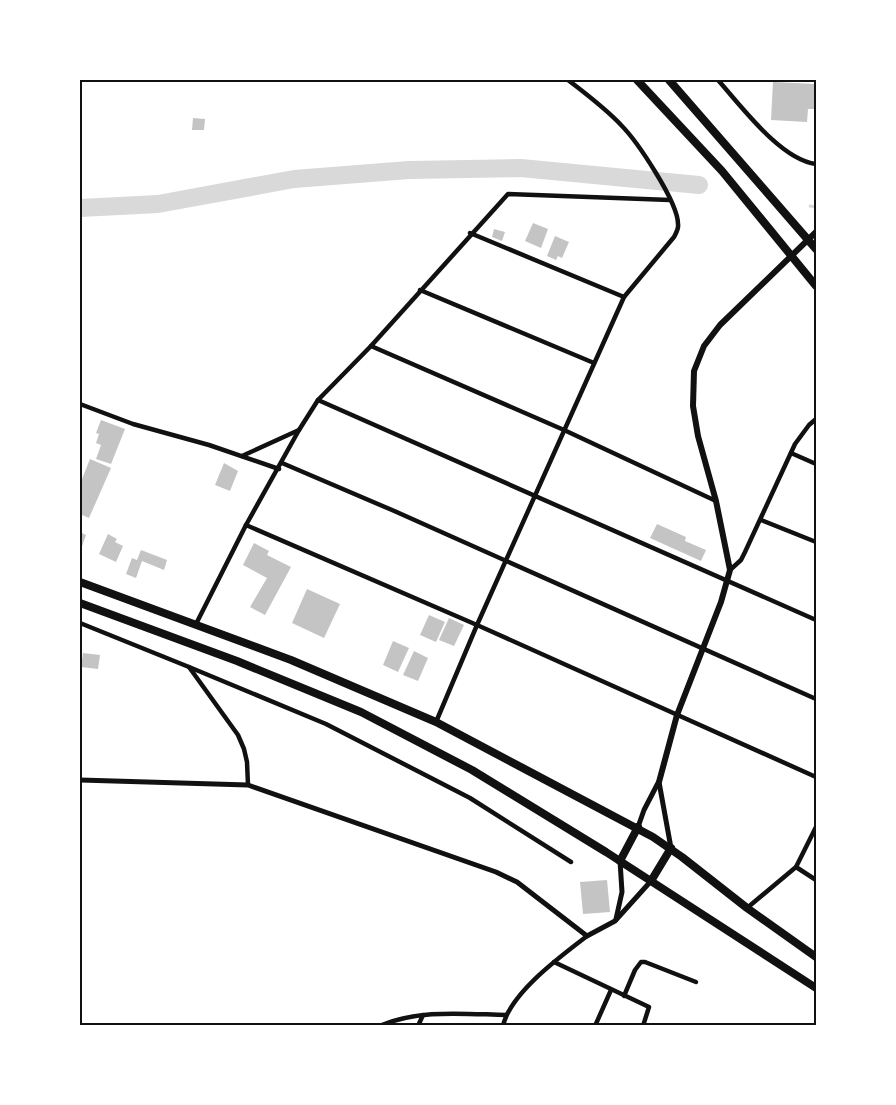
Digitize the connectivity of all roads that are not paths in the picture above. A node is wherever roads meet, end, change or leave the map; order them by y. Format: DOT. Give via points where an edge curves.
graph roads {
  1 [pos="568,80"];
  2 [pos="637,80"];
  3 [pos="669,80"];
  4 [pos="718,80"];
  5 [pos="816,164"];
  6 [pos="670,200"];
  7 [pos="816,232"];
  8 [pos="470,233"];
  9 [pos="816,249"];
  10 [pos="816,286"];
  11 [pos="420,290"];
  12 [pos="624,297"];
  13 [pos="371,346"];
  14 [pos="594,363"];
  15 [pos="318,400"];
  16 [pos="80,404"];
  17 [pos="816,419"];
  18 [pos="299,430"];
  19 [pos="564,430"];
  20 [pos="791,453"];
  21 [pos="242,456"];
  22 [pos="282,463"];
  23 [pos="816,464"];
  24 [pos="279,469"];
  25 [pos="535,495"];
  26 [pos="716,501"];
  27 [pos="761,520"];
  28 [pos="246,525"];
  29 [pos="816,542"];
  30 [pos="506,561"];
  31 [pos="730,570"];
  32 [pos="728,580"];
  33 [pos="80,582"];
  34 [pos="80,603"];
  35 [pos="816,620"];
  36 [pos="80,623"];
  37 [pos="196,624"];
  38 [pos="477,625"];
  39 [pos="703,649"];
  40 [pos="189,667"];
  41 [pos="816,699"];
  42 [pos="677,715"];
  43 [pos="436,722"];
  44 [pos="816,777"];
  45 [pos="80,780"];
  46 [pos="659,782"];
  47 [pos="248,785"];
  48 [pos="638,827"];
  49 [pos="816,827"];
  50 [pos="670,848"];
  51 [pos="620,861"];
  52 [pos="571,862"];
  53 [pos="796,867"];
  54 [pos="816,880"];
  55 [pos="651,881"];
  56 [pos="747,908"];
  57 [pos="615,921"];
  58 [pos="586,936"];
  59 [pos="816,957"];
  60 [pos="554,962"];
  61 [pos="696,982"];
  62 [pos="816,988"];
  63 [pos="611,990"];
  64 [pos="624,996"];
  65 [pos="423,1015"];
  66 [pos="506,1015"];
  67 [pos="379,1026"];
  68 [pos="418,1026"];
  69 [pos="503,1026"];
  70 [pos="595,1026"];
  71 [pos="643,1026"];
  1 -- 6 [label="street" via="632,136"];
  2 -- 10 [label="highway" via="722,171"];
  3 -- 9 [label="highway"];
  4 -- 5 [label="street" via="783,149"];
  6 -- 8 [label="street" via="507,194"];
  6 -- 12 [label="street" via="678,230"];
  7 -- 26 [label="main road" via="720,324 698,358 693,406"];
  8 -- 11 [label="street"];
  8 -- 12 [label="street"];
  11 -- 13 [label="street"];
  11 -- 14 [label="street"];
  12 -- 14 [label="street"];
  13 -- 15 [label="street"];
  13 -- 19 [label="street"];
  14 -- 19 [label="street"];
  15 -- 18 [label="street"];
  15 -- 25 [label="street"];
  16 -- 21 [label="street"];
  17 -- 20 [label="street"];
  18 -- 21 [label="street"];
  18 -- 22 [label="street"];
  19 -- 25 [label="street"];
  19 -- 26 [label="street"];
  20 -- 23 [label="street"];
  20 -- 27 [label="street"];
  21 -- 24 [label="street"];
  22 -- 24 [label="street"];
  22 -- 30 [label="street"];
  24 -- 28 [label="street"];
  25 -- 30 [label="street"];
  25 -- 32 [label="street"];
  26 -- 31 [label="main road"];
  27 -- 29 [label="street"];
  27 -- 31 [label="street" via="741,560"];
  28 -- 37 [label="street"];
  28 -- 38 [label="street"];
  30 -- 38 [label="street"];
  30 -- 39 [label="street"];
  31 -- 32 [label="main road"];
  32 -- 35 [label="street"];
  32 -- 39 [label="main road"];
  33 -- 37 [label="highway"];
  34 -- 51 [label="highway" via="361,712 496,783"];
  36 -- 40 [label="street"];
  37 -- 43 [label="highway"];
  38 -- 42 [label="street"];
  38 -- 43 [label="street"];
  39 -- 41 [label="street"];
  39 -- 42 [label="main road"];
  40 -- 47 [label="street" via="237,735 247,762"];
  40 -- 52 [label="street" via="326,724 470,798"];
  42 -- 44 [label="street"];
  42 -- 46 [label="main road"];
  43 -- 48 [label="highway"];
  45 -- 47 [label="street"];
  46 -- 48 [label="street"];
  46 -- 50 [label="street"];
  47 -- 58 [label="street" via="496,872 517,882"];
  48 -- 50 [label="highway"];
  48 -- 51 [label="highway"];
  49 -- 53 [label="street"];
  50 -- 55 [label="highway"];
  50 -- 56 [label="highway"];
  51 -- 55 [label="highway"];
  51 -- 57 [label="street" via="622,892"];
  53 -- 54 [label="street"];
  53 -- 56 [label="street"];
  55 -- 57 [label="street"];
  55 -- 62 [label="highway"];
  56 -- 59 [label="highway"];
  57 -- 58 [label="street"];
  58 -- 60 [label="street"];
  60 -- 63 [label="street"];
  60 -- 66 [label="street"];
  61 -- 64 [label="street" via="641,962"];
  63 -- 64 [label="street"];
  63 -- 70 [label="street"];
  64 -- 71 [label="street" via="649,1007"];
  65 -- 66 [label="street"];
  65 -- 67 [label="street"];
  65 -- 68 [label="street"];
  66 -- 69 [label="street"];
}
